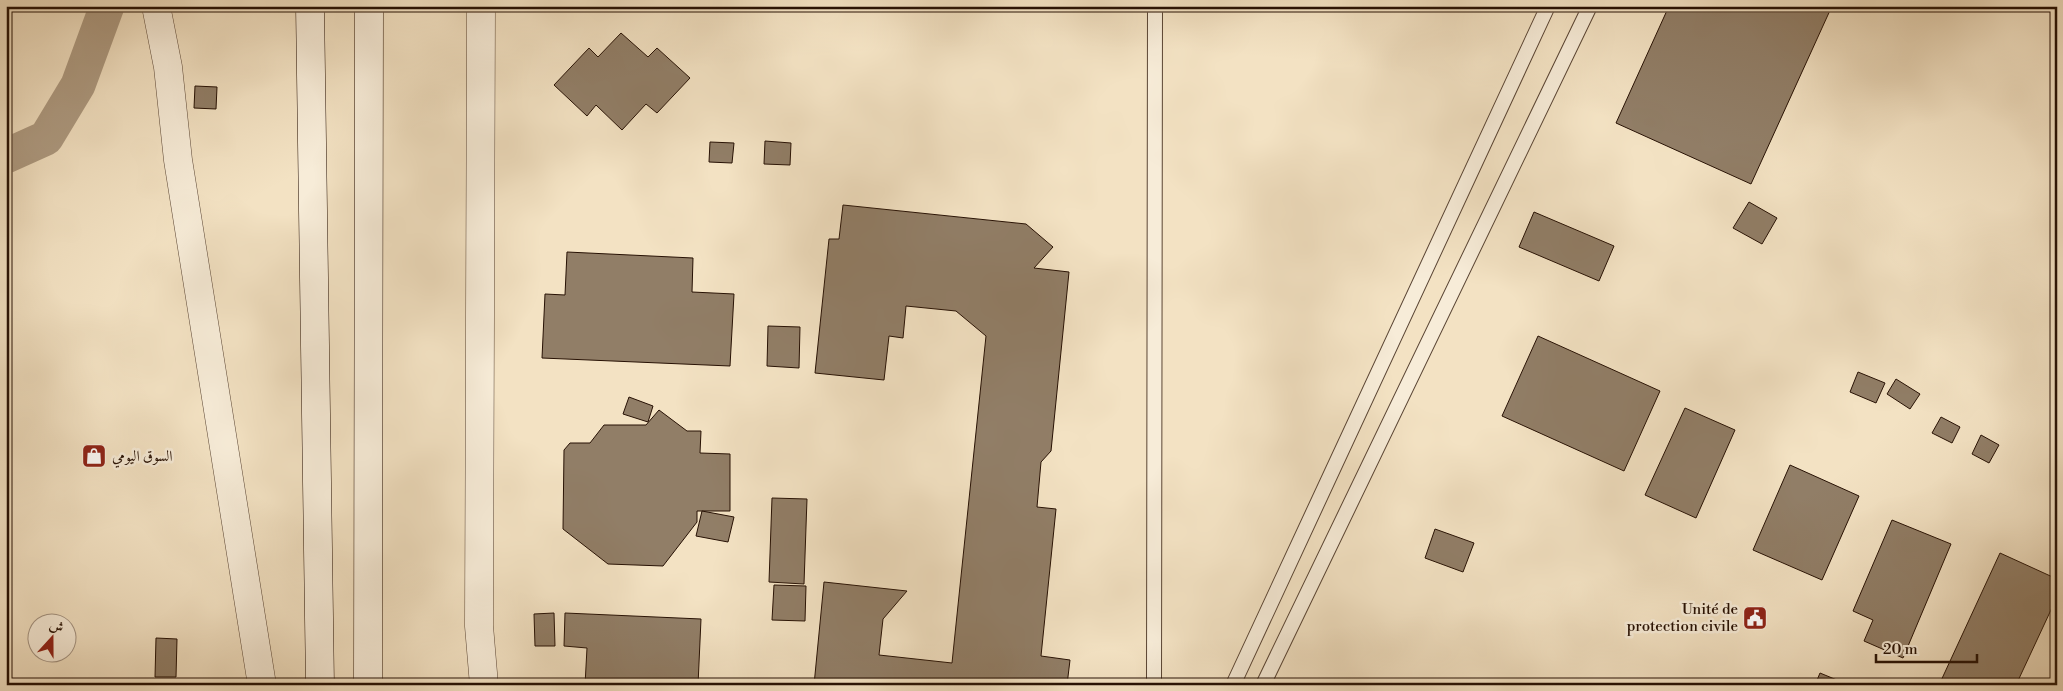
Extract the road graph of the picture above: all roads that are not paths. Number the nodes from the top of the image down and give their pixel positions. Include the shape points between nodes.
1 (156, 6) edge
2 (310, 6) edge
3 (369, 6) edge
4 (481, 6) edge
5 (1155, 6) edge
6 (1548, 6) edge
7 (1590, 6) edge
8 (262, 685) edge
9 (320, 685) edge
10 (368, 685) edge
11 (484, 685) edge
12 (1154, 685) edge
13 (1233, 685) edge
14 (1263, 685) edge

1 - 8 street
2 - 9 street
3 - 10 street
4 - 11 street via 479,626
5 - 12 lane
6 - 13 lane
7 - 14 lane

